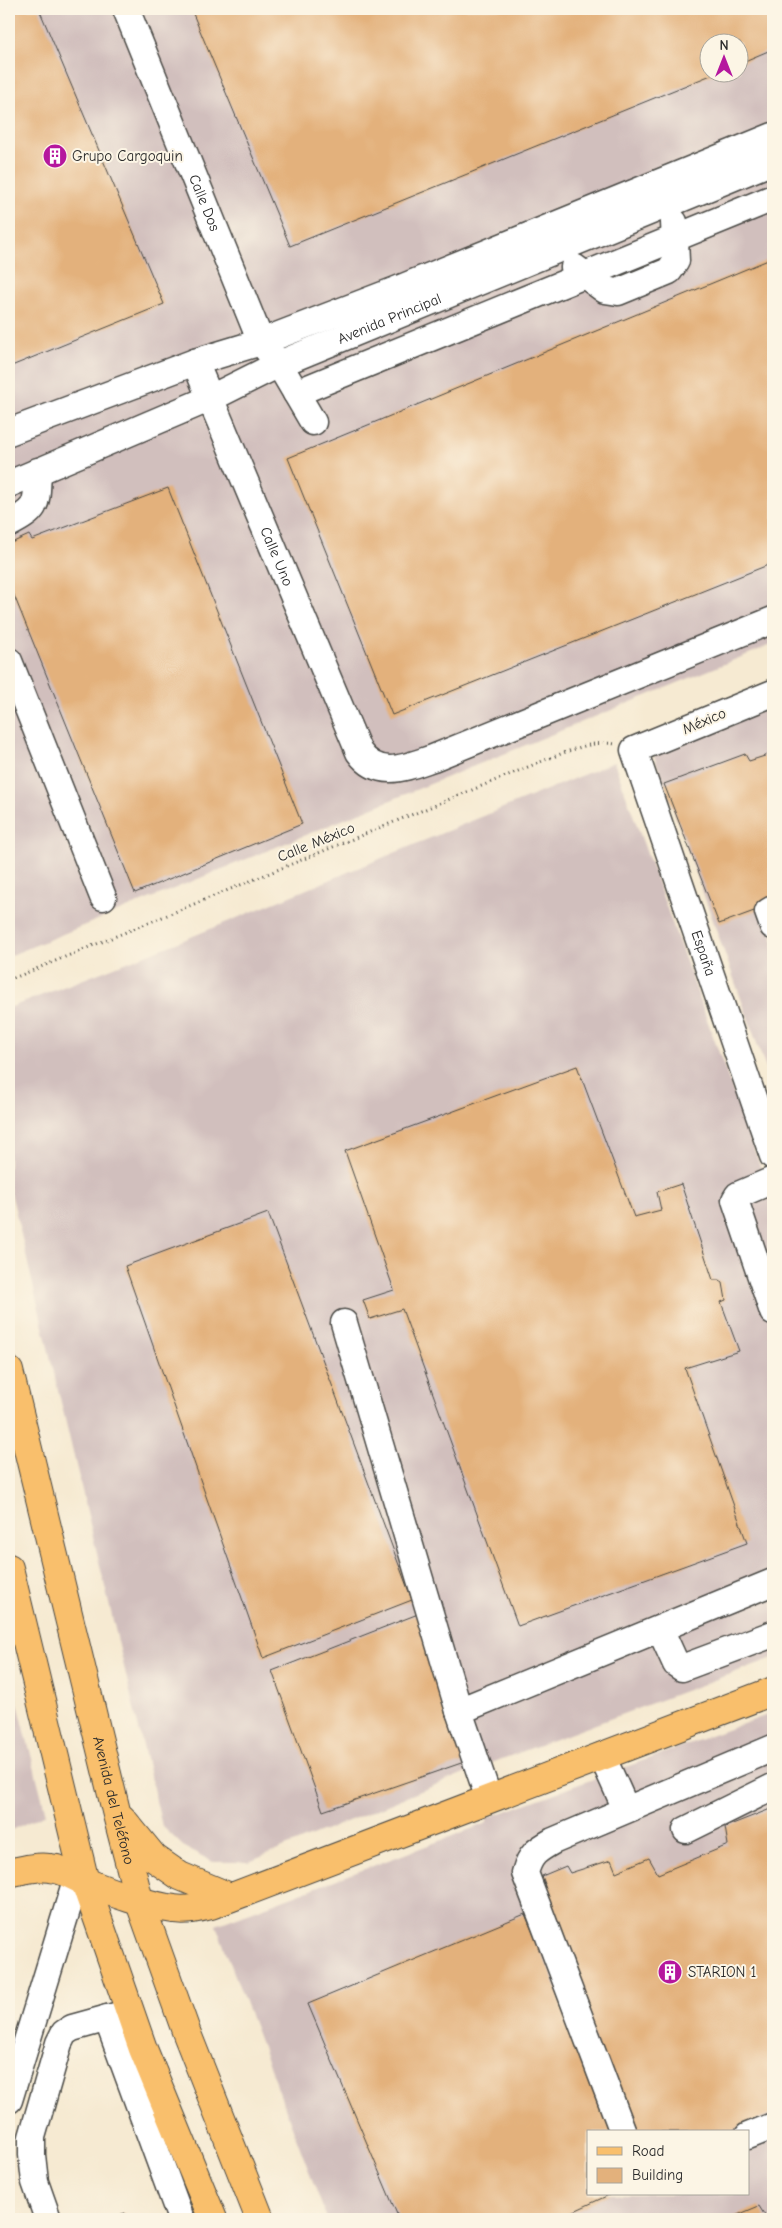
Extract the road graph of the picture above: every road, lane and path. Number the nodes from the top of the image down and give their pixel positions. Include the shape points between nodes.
1 (126, 9) edge
2 (773, 136) edge
3 (773, 162) edge
4 (668, 192) junction
5 (773, 198) edge
6 (674, 238) junction
7 (548, 241) junction
8 (584, 275) junction
9 (404, 300) junction
10 (463, 325) junction
11 (261, 342) junction
12 (195, 362) junction
13 (279, 364) junction
14 (296, 393) junction
15 (211, 398) junction
16 (314, 422) dead end
17 (9, 432) edge
18 (38, 471) junction
19 (9, 484) edge
20 (9, 524) edge
21 (773, 620) edge
22 (9, 661) edge
23 (773, 693) edge
24 (634, 750) junction
25 (103, 897) dead end
26 (773, 909) edge
27 (773, 926) edge
28 (9, 980) edge
29 (771, 1144) edge
30 (773, 1180) edge
31 (773, 1312) edge
32 (344, 1323) dead end
33 (9, 1371) edge
34 (9, 1568) edge
35 (773, 1582) edge
36 (660, 1629) junction
37 (773, 1634) edge
38 (773, 1691) edge
39 (460, 1711) junction
40 (773, 1748) edge
41 (602, 1756) junction
42 (773, 1787) edge
43 (488, 1799) junction
44 (626, 1809) junction
45 (116, 1812) junction
46 (686, 1830) dead end
47 (9, 1874) edge
48 (81, 1880) junction
49 (230, 1897) junction
50 (139, 1900) junction
51 (118, 2015) junction
52 (9, 2100) edge
53 (773, 2126) edge
54 (622, 2130) edge
55 (750, 2135) edge
56 (48, 2219) edge
57 (181, 2219) edge
58 (213, 2219) edge
59 (260, 2219) edge

1 - 11 street, Calle Dos
2 - 4 street, Avenida Principal
3 - 4 street, Avenida Principal
4 - 6 street
4 - 7 street, Avenida Principal
5 - 6 street
6 - 8 street via 676,261 669,270 618,292 605,290
7 - 8 street
7 - 9 street, Avenida Principal
8 - 10 street
9 - 10 street
9 - 11 street, Avenida Principal
9 - 13 street, Avenida Principal
10 - 14 street
11 - 12 street, Avenida Principal
11 - 13 street, Calle Dos
12 - 15 street, Calle Uno
12 - 17 street, Avenida Principal
13 - 14 street, Calle Dos
13 - 15 street, Avenida Principal
14 - 16 street, Calle Dos
15 - 18 street, Avenida Principal
15 - 21 street, Calle Uno via 359,752 367,763 376,768 409,766
18 - 19 street, Avenida Principal
18 - 20 street via 35,505 27,515
22 - 25 street
23 - 24 street, México
24 - 28 path, Calle México via 598,743 566,752
24 - 29 street, España
26 - 27 street via 768,912
30 - 31 street via 738,1195 735,1202
32 - 39 street
33 - 45 main road, Avenida del Teléfono
34 - 48 main road
35 - 36 street
36 - 37 street via 676,1664 682,1668
36 - 39 street
38 - 41 main road
39 - 43 street
40 - 44 street
41 - 43 main road
41 - 44 street
42 - 46 street
43 - 49 main road
44 - 54 street via 538,1850 528,1860 525,1873
45 - 49 main road via 154,1858 180,1876
45 - 50 main road, Avenida del Teléfono
47 - 48 main road via 30,1868 50,1868
48 - 50 main road
48 - 51 main road
48 - 52 street
49 - 50 main road via 191,1910
50 - 59 main road, Avenida del Teléfono via 187,2034
51 - 56 street via 72,2028 64,2033 59,2044 32,2137 35,2182
51 - 57 street
51 - 58 main road via 143,2050
53 - 55 street

